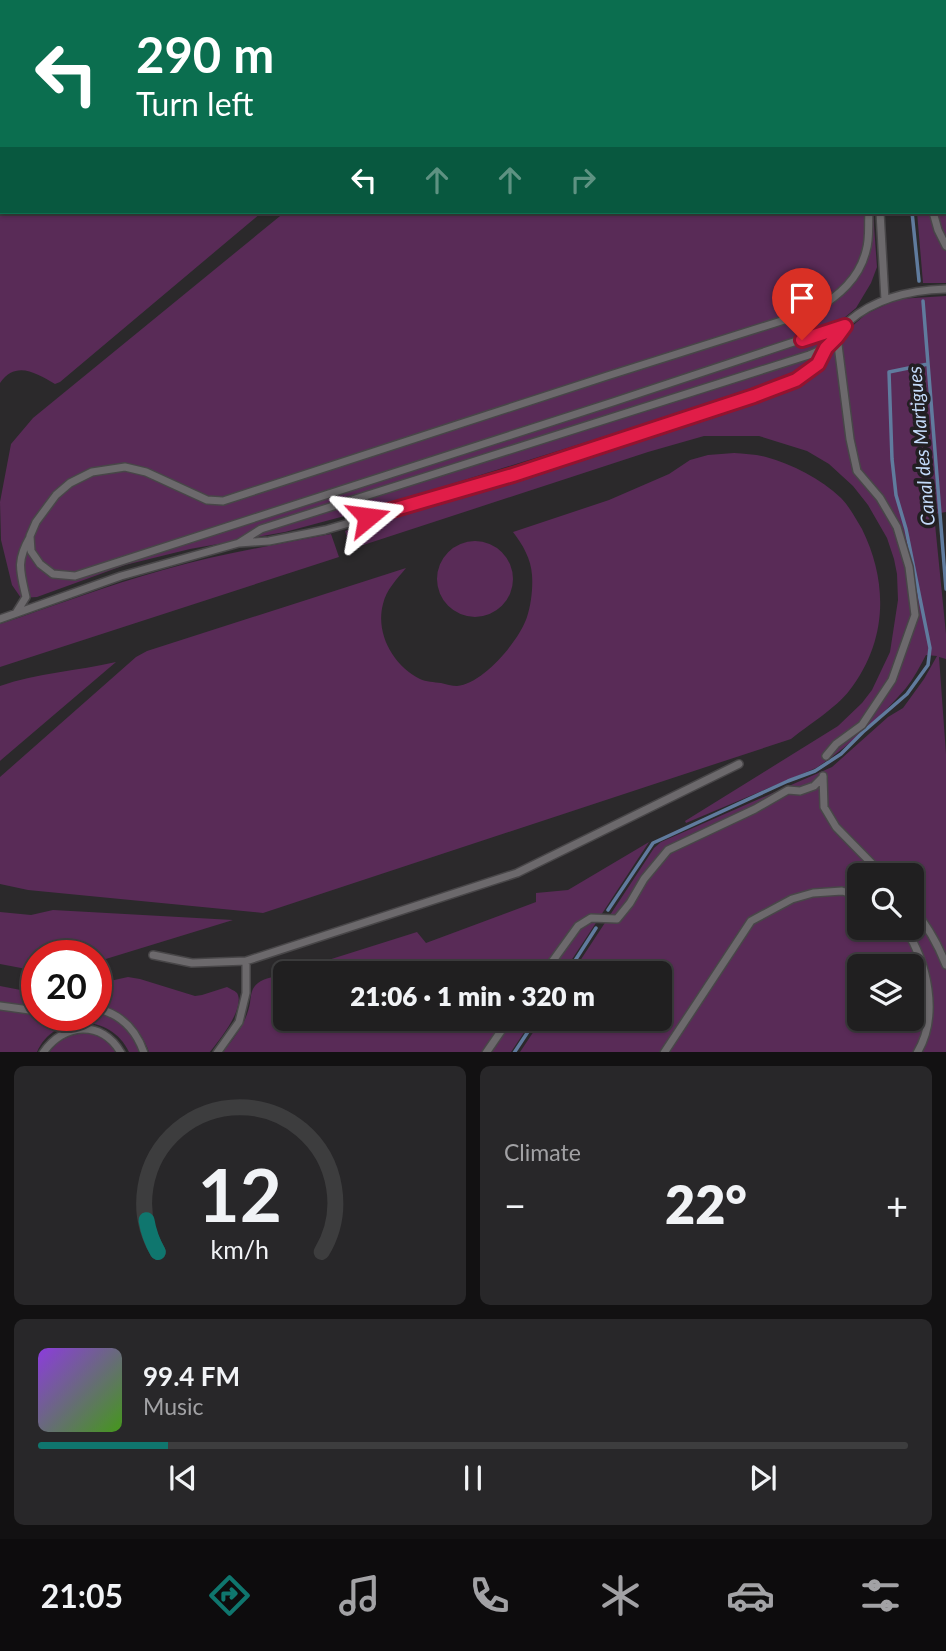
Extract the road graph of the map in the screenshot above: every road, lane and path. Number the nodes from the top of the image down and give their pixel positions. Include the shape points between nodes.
1 (869, 214) edge
2 (880, 214) edge
3 (934, 214) edge
4 (946, 246) edge
5 (946, 289) edge
6 (885, 300) junction
7 (845, 326) junction
8 (837, 337) junction
9 (826, 348) junction
10 (30, 536) junction
11 (239, 543) junction
12 (16, 613) junction
13 (0, 619) edge
14 (826, 757) dead end
15 (739, 764) dead end
16 (871, 863) edge
17 (847, 892) edge
18 (924, 923) edge
19 (912, 940) edge
20 (153, 955) dead end
21 (246, 961) junction
22 (553, 961) edge
23 (946, 965) edge
24 (0, 1006) edge
25 (21, 1009) edge
26 (112, 1015) edge
27 (501, 1031) edge
28 (43, 1052) edge
29 (121, 1052) edge
30 (144, 1052) edge
31 (217, 1052) edge
32 (486, 1052) edge
33 (664, 1052) edge
34 (917, 1052) edge

1 - 10 lane via 867,250 856,276 816,310 223,501 207,500 125,467 92,472 56,495
2 - 6 lane
3 - 4 lane
5 - 6 lane
6 - 7 lane via 869,306
7 - 8 lane
7 - 10 lane via 75,576 53,574 40,564 31,551
8 - 9 lane
8 - 14 lane via 857,471 897,527 909,566 915,615 892,680 862,726
9 - 11 lane via 273,525
9 - 11 lane via 818,364 796,380 754,396 513,475 325,530
10 - 12 lane via 20,561 26,597
11 - 12 lane via 121,576
12 - 13 lane
15 - 21 lane via 517,873
16 - 22 lane via 836,827 824,807 823,776 814,786 788,790 668,850 617,919 591,918 578,926
17 - 33 lane via 792,899 751,921
18 - 23 lane
19 - 34 lane via 927,978 929,1004
20 - 21 lane via 192,963
21 - 31 lane via 246,993 239,1022
24 - 25 lane
26 - 30 lane via 133,1029
27 - 32 lane
28 - 29 lane via 65,1032 79,1029 106,1035

